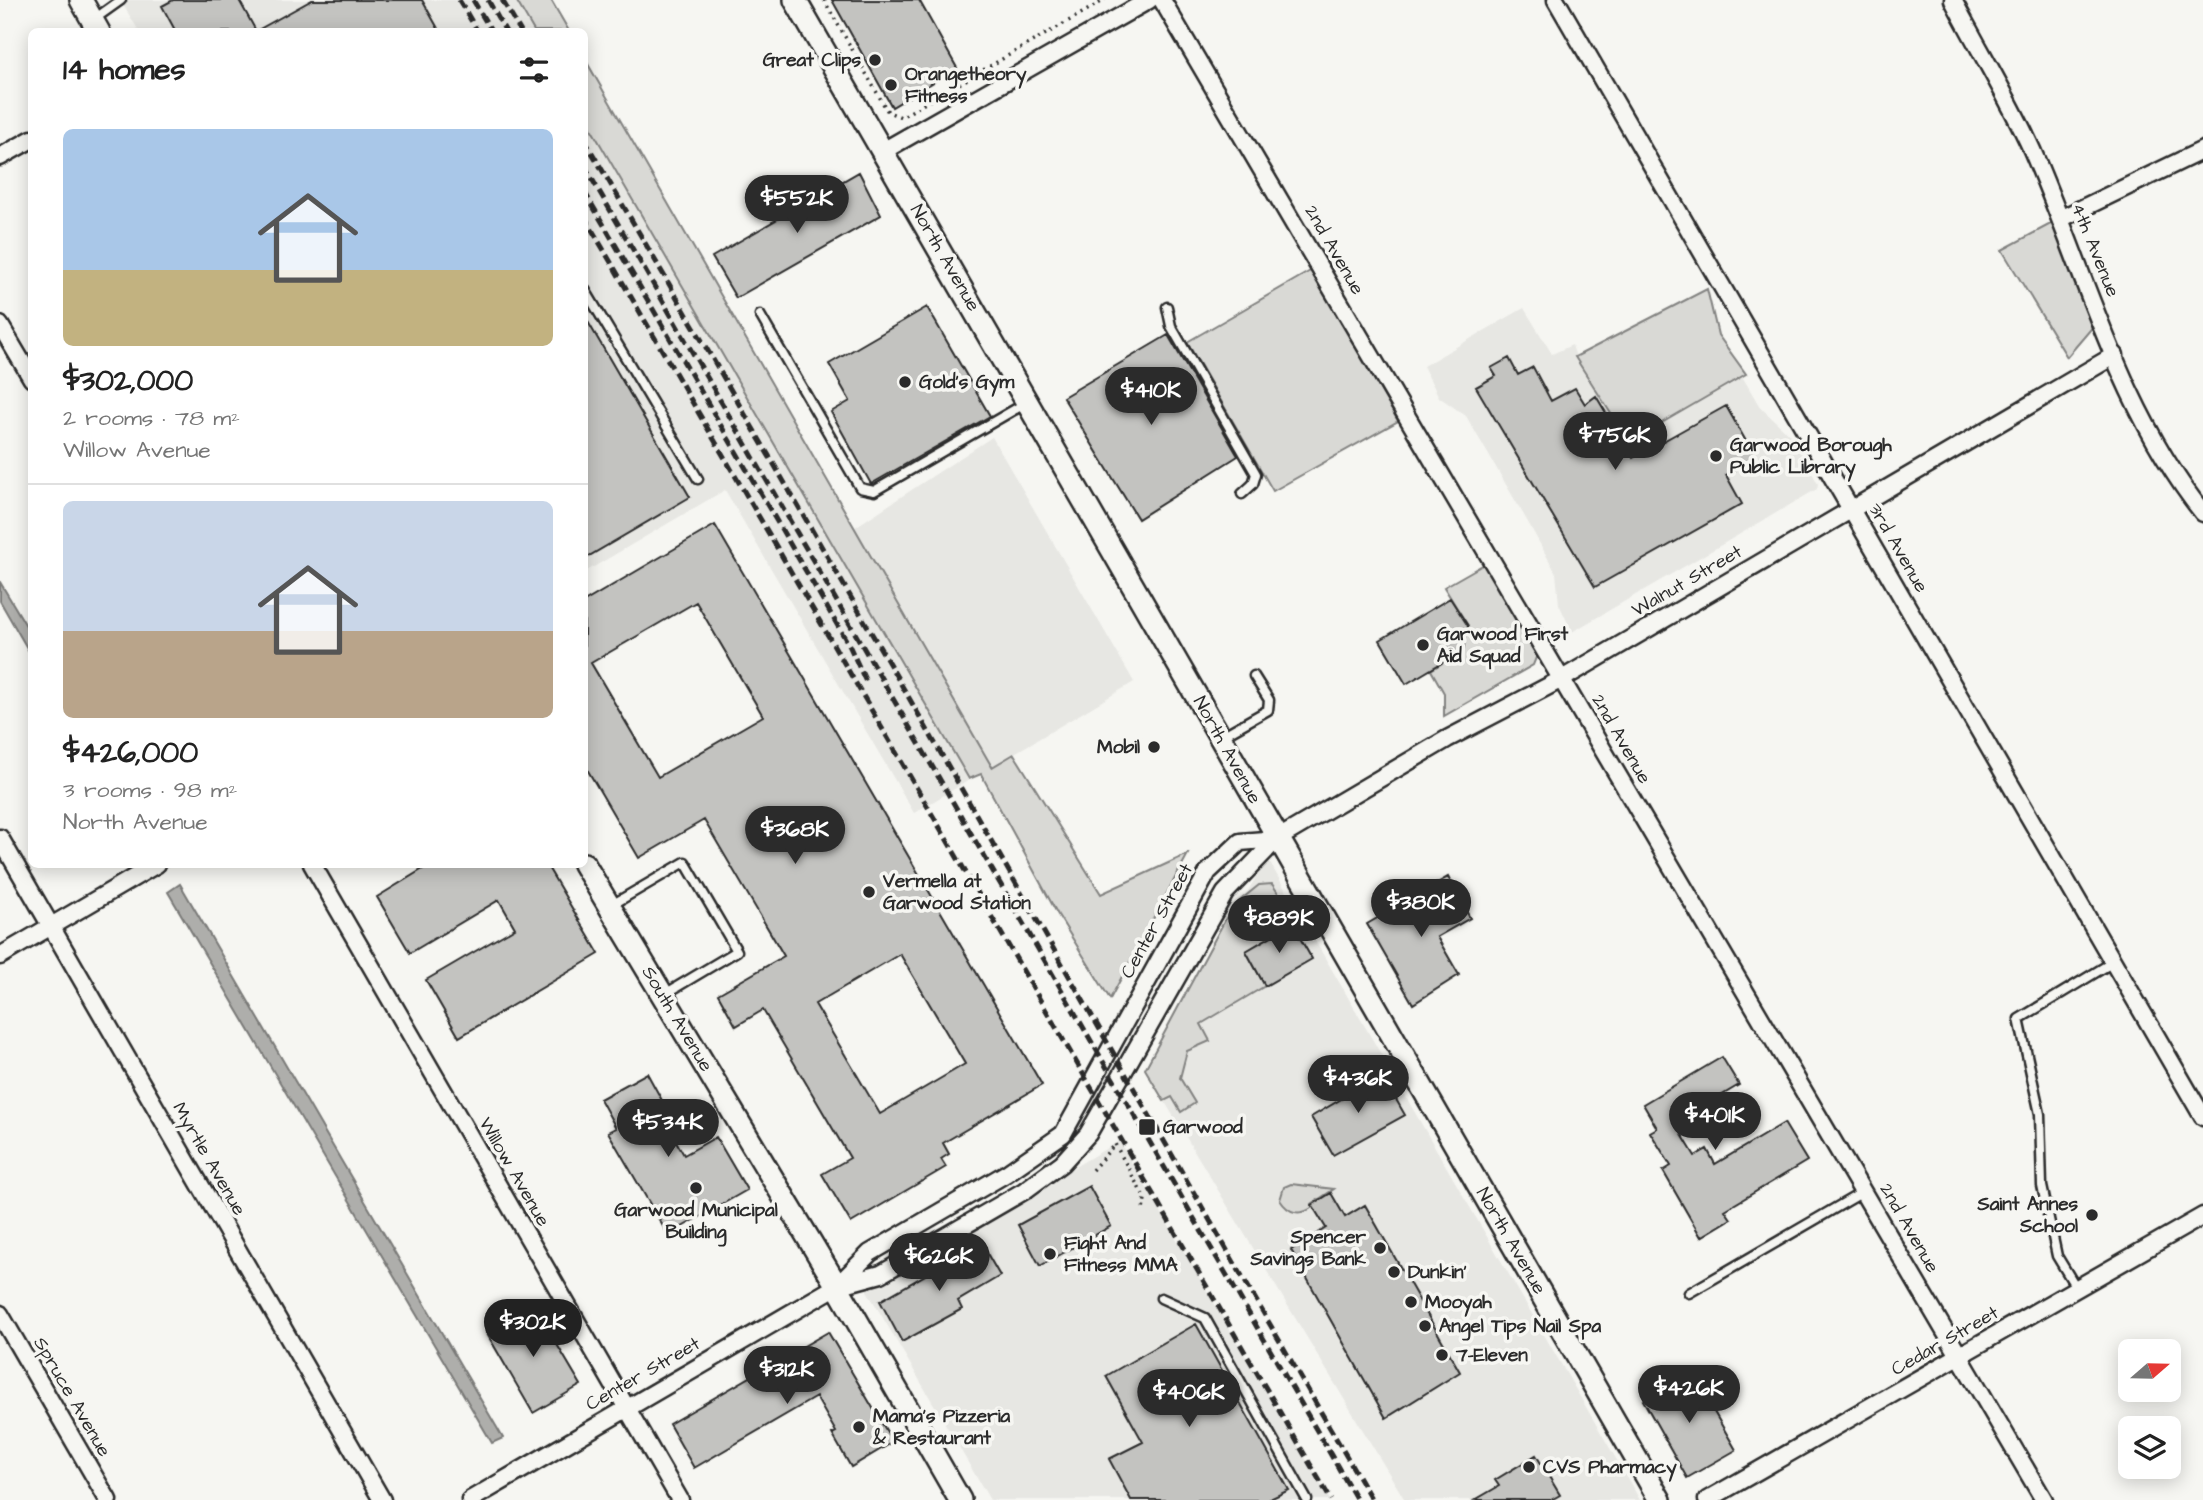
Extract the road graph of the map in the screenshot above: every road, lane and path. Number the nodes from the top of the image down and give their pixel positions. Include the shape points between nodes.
1 (81, 0) edge
2 (121, 0) edge
3 (794, 0) edge
4 (824, 0) edge
5 (1105, 0) edge
6 (1149, 0) edge
7 (1162, 0) edge
8 (1556, 0) edge
9 (1953, 0) edge
10 (96, 26) edge
11 (28, 141) edge
12 (2203, 150) edge
13 (883, 151) junction
14 (0, 157) edge
15 (2060, 219) junction
16 (588, 295) edge
17 (1167, 307) dead end
18 (760, 316) dead end
19 (0, 325) edge
20 (2115, 355) junction
21 (28, 372) edge
22 (1028, 402) junction
23 (698, 479) dead end
24 (1242, 494) dead end
25 (1851, 509) junction
26 (2203, 513) edge
27 (1254, 676) dead end
28 (1562, 679) junction
29 (1220, 737) junction
30 (0, 838) edge
31 (1277, 839) junction
32 (150, 868) edge
33 (314, 868) edge
34 (586, 868) edge
35 (610, 906) junction
36 (51, 926) junction
37 (0, 956) edge
38 (2113, 962) junction
39 (662, 995) junction
40 (2203, 1117) edge
41 (1092, 1170) dead end
42 (1863, 1192) junction
43 (1143, 1210) dead end
44 (2203, 1216) edge
45 (837, 1286) junction
46 (2077, 1289) junction
47 (1689, 1293) dead end
48 (1161, 1298) dead end
49 (0, 1314) edge
50 (1960, 1357) junction
51 (626, 1408) junction
52 (108, 1500) edge
53 (382, 1500) edge
54 (470, 1500) edge
55 (680, 1500) edge
56 (960, 1500) edge
57 (1307, 1500) edge
58 (1660, 1500) edge
59 (1707, 1500) edge
60 (2043, 1500) edge

1 - 10 main road
2 - 10 lane
3 - 13 main road, North Avenue
4 - 5 path via 888,112 901,117
6 - 13 street
7 - 28 street, 2nd Avenue
8 - 25 street, 3rd Avenue
9 - 15 street, 4th Avenue via 2031,148
11 - 14 street
12 - 15 street
13 - 22 main road, North Avenue
15 - 20 street, 4th Avenue
16 - 23 lane
17 - 24 lane via 1171,326 1255,474 1253,484
18 - 22 lane via 860,488 874,491
19 - 21 street
20 - 25 street, Walnut Street
20 - 26 street, 4th Avenue via 2165,458
22 - 29 main road, North Avenue
25 - 28 street, Walnut Street
25 - 38 street, 3rd Avenue
27 - 29 lane via 1269,700 1268,710
28 - 31 street, Walnut Street via 1447,739
28 - 42 street, 2nd Avenue
29 - 31 main road, North Avenue
30 - 36 street, Myrtle Avenue
31 - 45 street, Center Street via 1218,904 1079,1149 1043,1178 881,1275
31 - 45 street, Center Street via 1240,842 1208,872 1063,1134 1007,1173 870,1252
31 - 58 main road, North Avenue
32 - 36 street
33 - 51 street, Willow Avenue
34 - 35 main road, South Avenue
35 - 39 main road, South Avenue
35 - 39 lane via 685,862 698,884 737,951
36 - 37 street
36 - 53 street, Myrtle Avenue
38 - 40 street, 3rd Avenue
38 - 46 lane via 2019,1019 2040,1114 2042,1186 2057,1256
39 - 45 main road, South Avenue
41 - 43 path via 1115,1144 1145,1199
42 - 47 lane
42 - 50 street, 2nd Avenue
44 - 46 street, Cedar Street
45 - 51 street, Center Street
45 - 56 main road, South Avenue
46 - 50 street, Cedar Street
48 - 57 lane via 1205,1318
49 - 52 street, Spruce Avenue
50 - 59 street, Cedar Street
50 - 60 street, 2nd Avenue
51 - 54 street, Center Street
51 - 55 street, Willow Avenue

